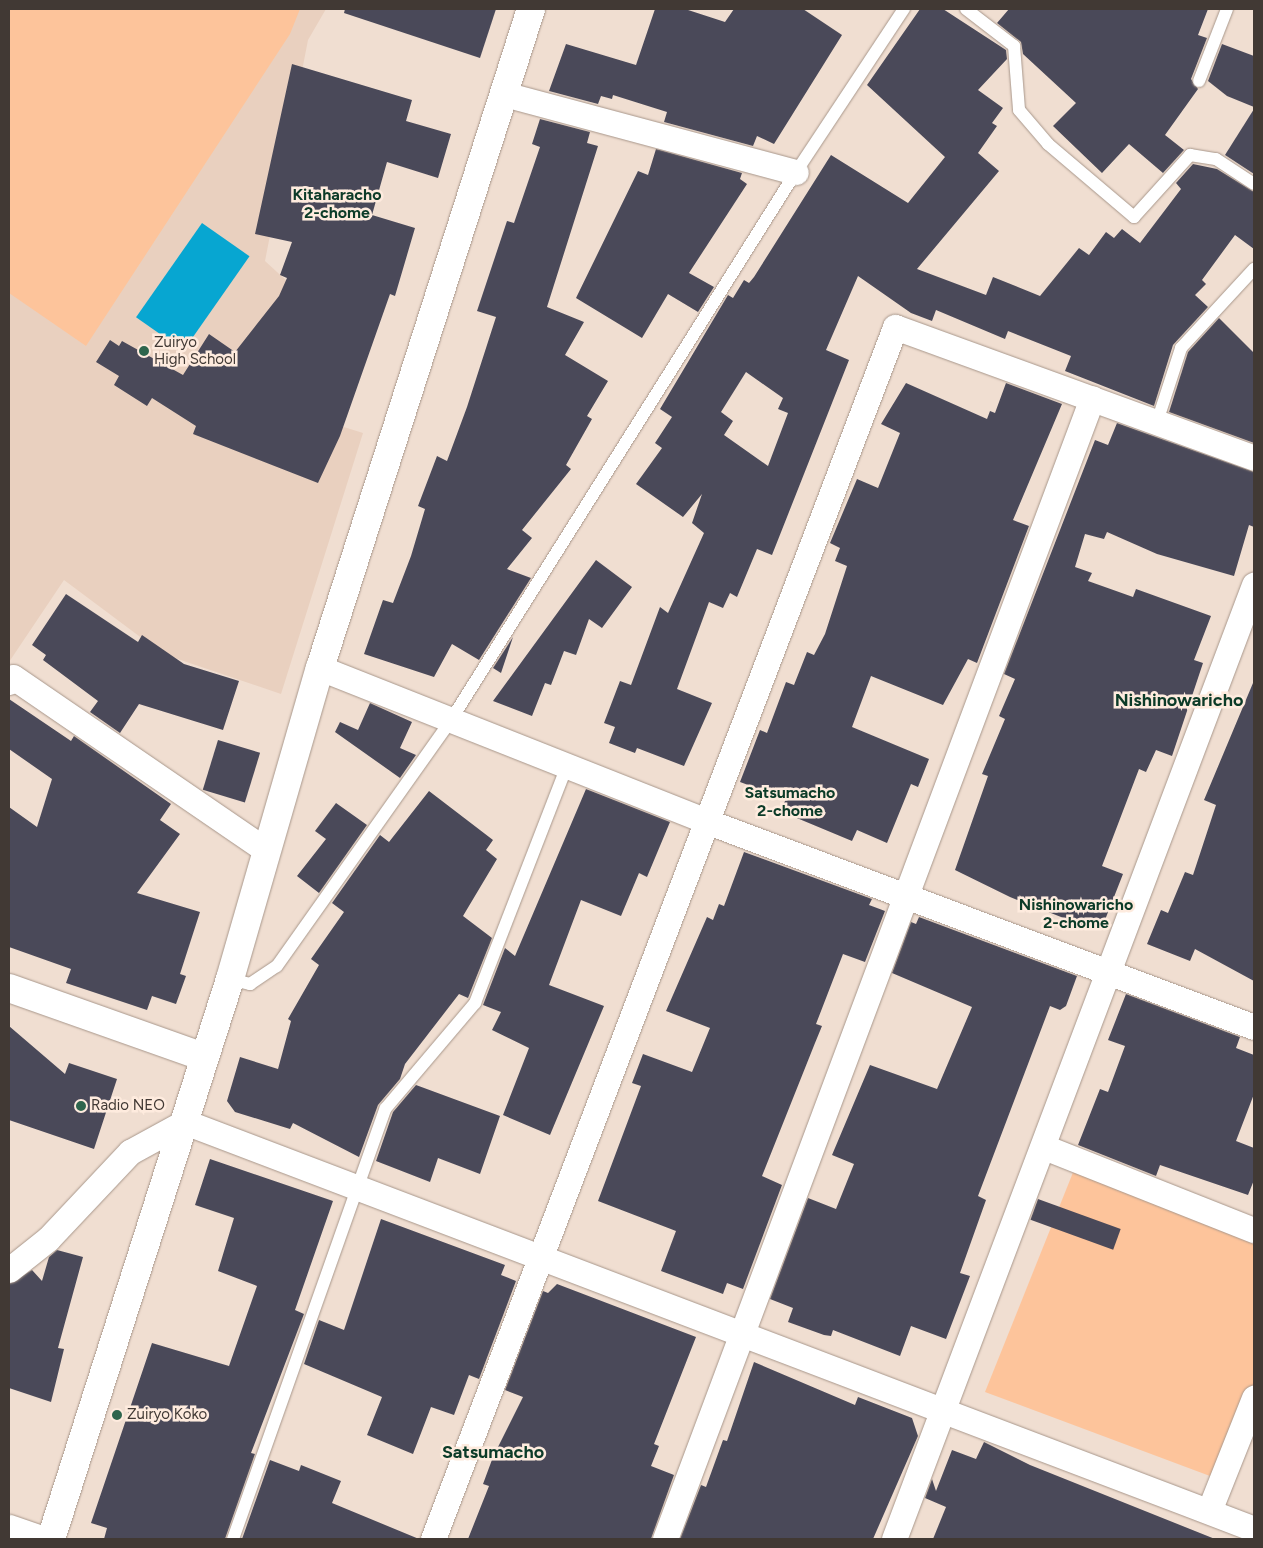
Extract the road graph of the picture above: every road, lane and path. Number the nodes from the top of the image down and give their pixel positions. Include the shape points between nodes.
1 (531, 9) edge
2 (904, 9) edge
3 (966, 9) edge
4 (1227, 9) edge
5 (1199, 82) dead end
6 (504, 94) junction
7 (796, 172) junction
8 (1254, 184) edge
9 (1254, 270) edge
10 (1092, 398) junction
11 (1157, 422) junction
12 (1254, 458) edge
13 (1254, 585) edge
14 (320, 668) junction
15 (9, 682) edge
16 (451, 720) junction
17 (567, 766) junction
18 (706, 821) junction
19 (267, 851) junction
20 (905, 896) junction
21 (1108, 972) junction
22 (230, 979) junction
23 (9, 988) edge
24 (1254, 1027) edge
25 (204, 1056) junction
26 (186, 1122) junction
27 (1044, 1147) junction
28 (360, 1188) junction
29 (1254, 1230) edge
30 (541, 1256) junction
31 (9, 1270) edge
32 (742, 1333) junction
33 (1254, 1398) edge
34 (946, 1411) junction
35 (1209, 1512) junction
36 (9, 1528) edge
37 (1254, 1529) edge
38 (44, 1539) edge
39 (51, 1539) edge
40 (233, 1539) edge
41 (433, 1539) edge
42 (665, 1539) edge
43 (894, 1539) edge

1 - 6 street
2 - 7 lane
3 - 8 lane via 1014,46 1019,110 1048,144 1134,217 1190,155 1216,159
4 - 5 lane
6 - 7 street
6 - 14 street
7 - 16 lane
9 - 11 lane via 1181,348
10 - 11 street
10 - 18 street via 895,327
10 - 20 street
11 - 12 street
13 - 21 street
14 - 16 street
14 - 19 street
15 - 19 street via 13,677
16 - 17 street
16 - 22 lane via 277,966 250,984
17 - 18 street
17 - 28 lane via 475,1003 386,1108
18 - 20 street
18 - 30 street
19 - 22 street
20 - 21 street
20 - 32 street
21 - 24 street
21 - 27 street
22 - 25 street
23 - 25 street
25 - 26 street
26 - 28 street
26 - 31 street via 130,1152 48,1239
26 - 39 street
27 - 29 street
27 - 34 street
28 - 30 street
28 - 40 lane
30 - 32 street
30 - 41 street
32 - 34 street
32 - 42 street
33 - 35 street
34 - 35 street
34 - 43 street
35 - 37 street
36 - 38 street

